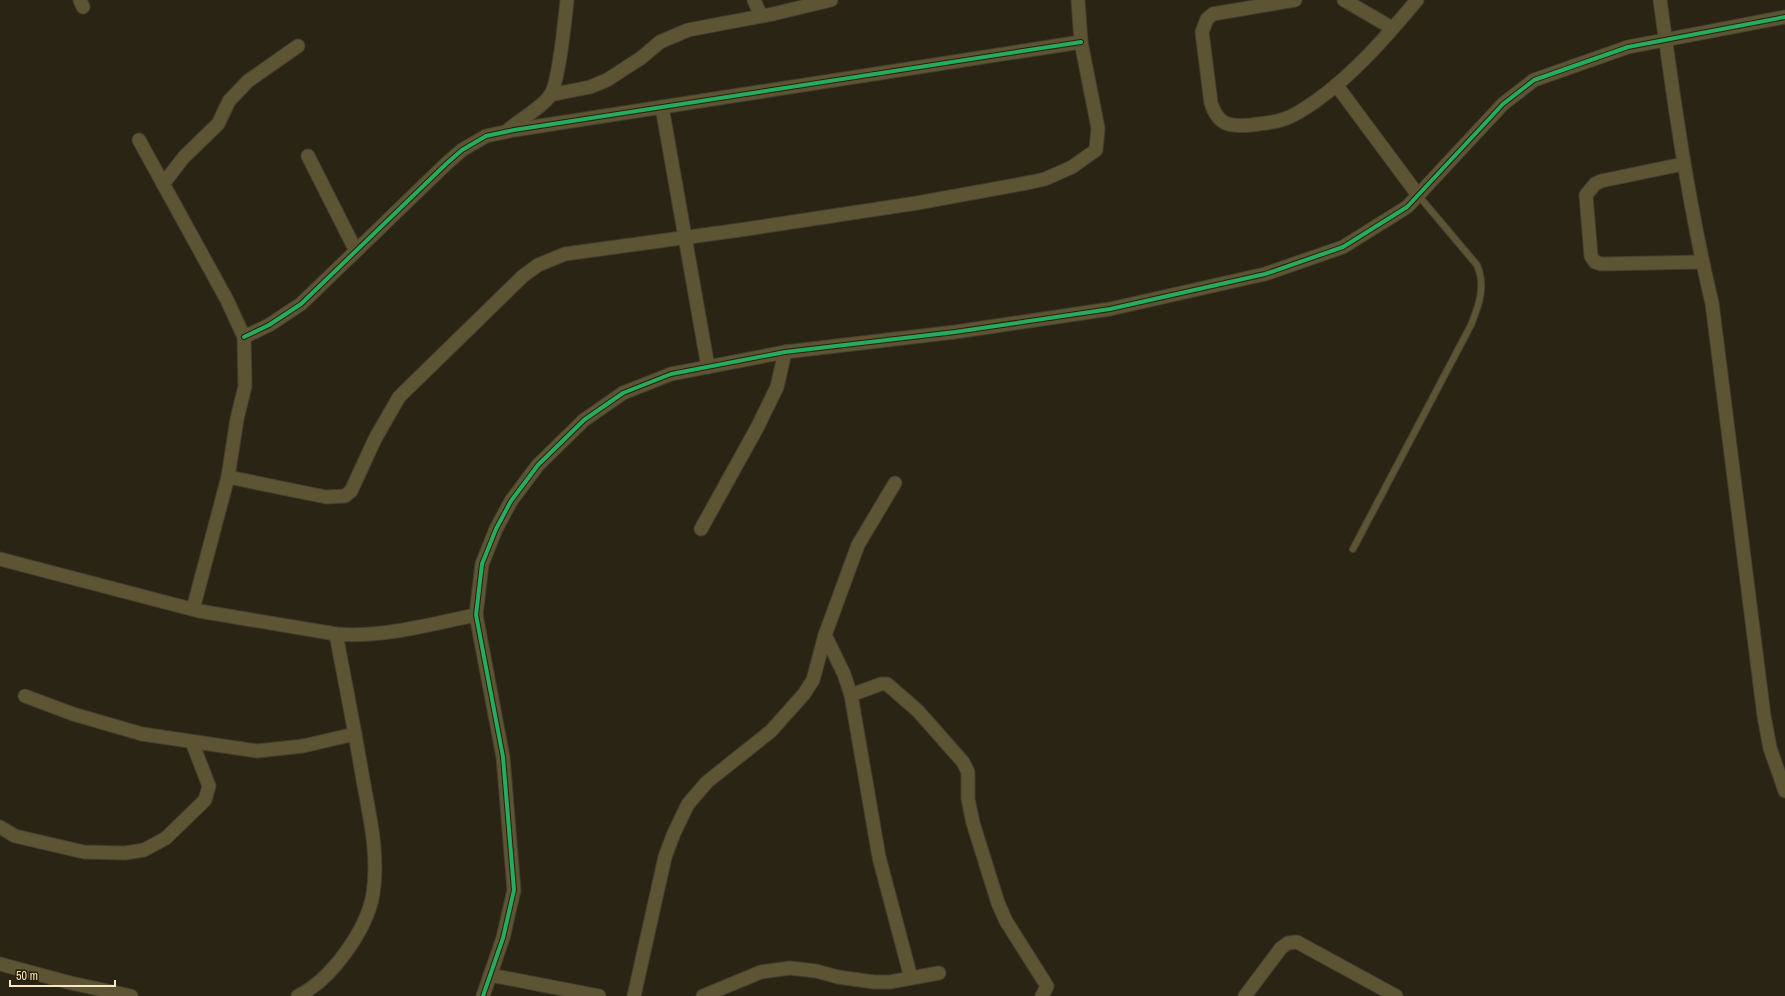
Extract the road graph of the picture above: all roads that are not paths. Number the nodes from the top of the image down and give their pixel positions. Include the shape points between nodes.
1 (567, 0) edge
2 (754, 0) edge
3 (831, 0) edge
4 (1078, 0) edge
5 (1295, 0) edge
6 (1344, 0) edge
7 (1417, 0) edge
8 (1660, 0) edge
9 (761, 16) junction
10 (1785, 18) edge
11 (1392, 28) junction
12 (1081, 42) junction
13 (1666, 42) junction
14 (298, 46) dead end
15 (1337, 86) junction
16 (550, 95) junction
17 (662, 107) junction
18 (507, 131) junction
19 (138, 140) dead end
20 (308, 156) dead end
21 (1684, 164) junction
22 (163, 184) junction
23 (1418, 195) junction
24 (684, 237) junction
25 (356, 251) junction
26 (1702, 262) junction
27 (244, 337) junction
28 (785, 352) junction
29 (708, 366) junction
30 (228, 477) junction
31 (895, 483) dead end
32 (701, 529) dead end
33 (1352, 549) dead end
34 (0, 559) edge
35 (193, 609) junction
36 (476, 615) junction
37 (336, 634) junction
38 (825, 635) junction
39 (851, 695) junction
40 (26, 696) dead end
41 (355, 734) junction
42 (192, 742) junction
43 (1785, 791) edge
44 (0, 827) edge
45 (0, 964) edge
46 (939, 973) dead end
47 (490, 975) junction
48 (910, 978) junction
49 (131, 996) edge
50 (298, 996) edge
51 (483, 996) edge
52 (599, 996) edge
53 (634, 996) edge
54 (703, 996) edge
55 (1042, 996) edge
56 (1245, 996) edge
57 (1396, 996) edge

1 - 16 street via 563,40
2 - 9 street
3 - 9 street
4 - 12 street
5 - 15 street via 1213,14 1207,19 1202,32 1214,112 1219,119 1231,125 1242,126 1284,119
6 - 11 street
7 - 11 street
8 - 13 street
9 - 16 street via 688,30 660,42 607,80 590,87
10 - 13 street
11 - 15 street via 1371,54
12 - 17 street
12 - 24 street via 1099,141 1094,152 1072,167 1045,179 917,203
13 - 21 street
13 - 23 street via 1628,47 1534,80 1503,104
14 - 22 street via 248,81 229,101 218,124 184,157
15 - 23 street
16 - 18 street
17 - 18 street
17 - 24 street
18 - 25 street via 486,136 462,150
19 - 22 street
20 - 25 street
21 - 26 street
21 - 26 street via 1595,184 1586,195 1591,256 1595,262 1602,264
22 - 27 street via 227,300
23 - 28 street via 1406,207 1343,247 1265,274 1110,309 955,332
23 - 33 lane via 1477,265 1481,274 1481,298 1471,325
24 - 29 street
24 - 30 street via 565,254 538,265 523,276 398,396 354,486 345,496 326,497
25 - 27 street via 301,304 274,322
26 - 43 street via 1712,303 1764,716 1770,748
27 - 30 street via 245,386
28 - 29 street
28 - 32 street via 777,387
29 - 36 street via 671,374 623,393 584,420 538,465 511,501 496,529 482,564
30 - 35 street
31 - 38 street via 858,545
34 - 35 street
35 - 37 street
36 - 37 street via 378,634
36 - 47 street via 503,757 514,890
37 - 41 street
38 - 39 street
38 - 53 street via 813,680 804,694 771,731 707,782 688,804 665,857
39 - 48 street via 882,871
39 - 55 street via 887,684 918,711 963,762 968,772 968,799 973,823 996,896 1006,921 1047,986
40 - 42 street via 73,714 142,734
41 - 42 street via 303,746 257,751
41 - 50 street via 373,835 373,894 358,934 340,960 321,982
42 - 44 street via 209,786 205,800 166,838 144,850 125,854 84,852 15,836
45 - 49 street
46 - 48 street
47 - 51 street
47 - 52 street
48 - 54 street via 890,982 860,981 816,970 790,968 761,972
56 - 57 street via 1281,948 1288,943 1297,942

